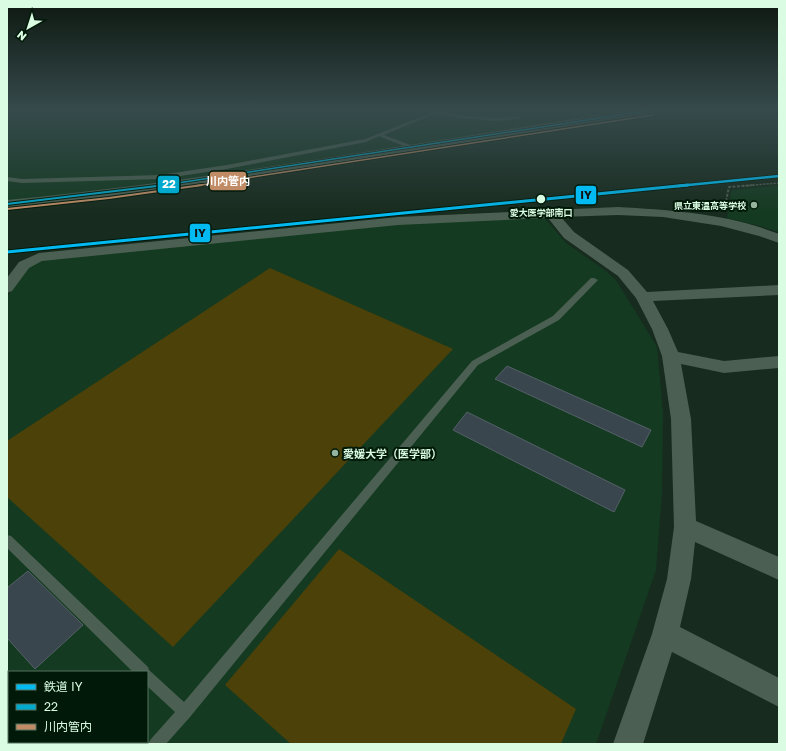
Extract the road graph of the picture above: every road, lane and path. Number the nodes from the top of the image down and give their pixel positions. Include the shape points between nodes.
1 (342, 145) edge
2 (405, 145) edge
3 (423, 145) edge
4 (410, 147) junction
5 (7, 180) edge
6 (779, 183) edge
7 (7, 204) edge
8 (551, 214) junction
9 (721, 222) junction
10 (779, 239) edge
11 (594, 280) dead end
12 (7, 288) edge
13 (779, 290) edge
14 (642, 297) junction
15 (671, 356) junction
16 (775, 366) edge
17 (684, 527) junction
18 (7, 540) edge
19 (779, 569) edge
20 (665, 634) junction
21 (142, 671) edge
22 (148, 677) edge
23 (779, 693) edge
24 (185, 712) junction
25 (156, 744) edge
26 (628, 744) edge

1 - 5 lane via 227,167 160,176 94,180
2 - 4 lane
3 - 4 street
4 - 7 street via 126,192
6 - 9 path via 729,187
8 - 9 street via 618,211 663,213
8 - 12 street via 398,221 39,257 24,265
8 - 14 street via 569,235 623,273
9 - 10 street
11 - 24 lane via 556,318 475,363
13 - 14 street
14 - 15 street via 660,329
15 - 16 street via 724,367
15 - 17 street via 681,419
17 - 19 street
17 - 20 street via 679,579
18 - 21 lane
20 - 23 street
20 - 26 street
22 - 24 lane
24 - 25 lane

